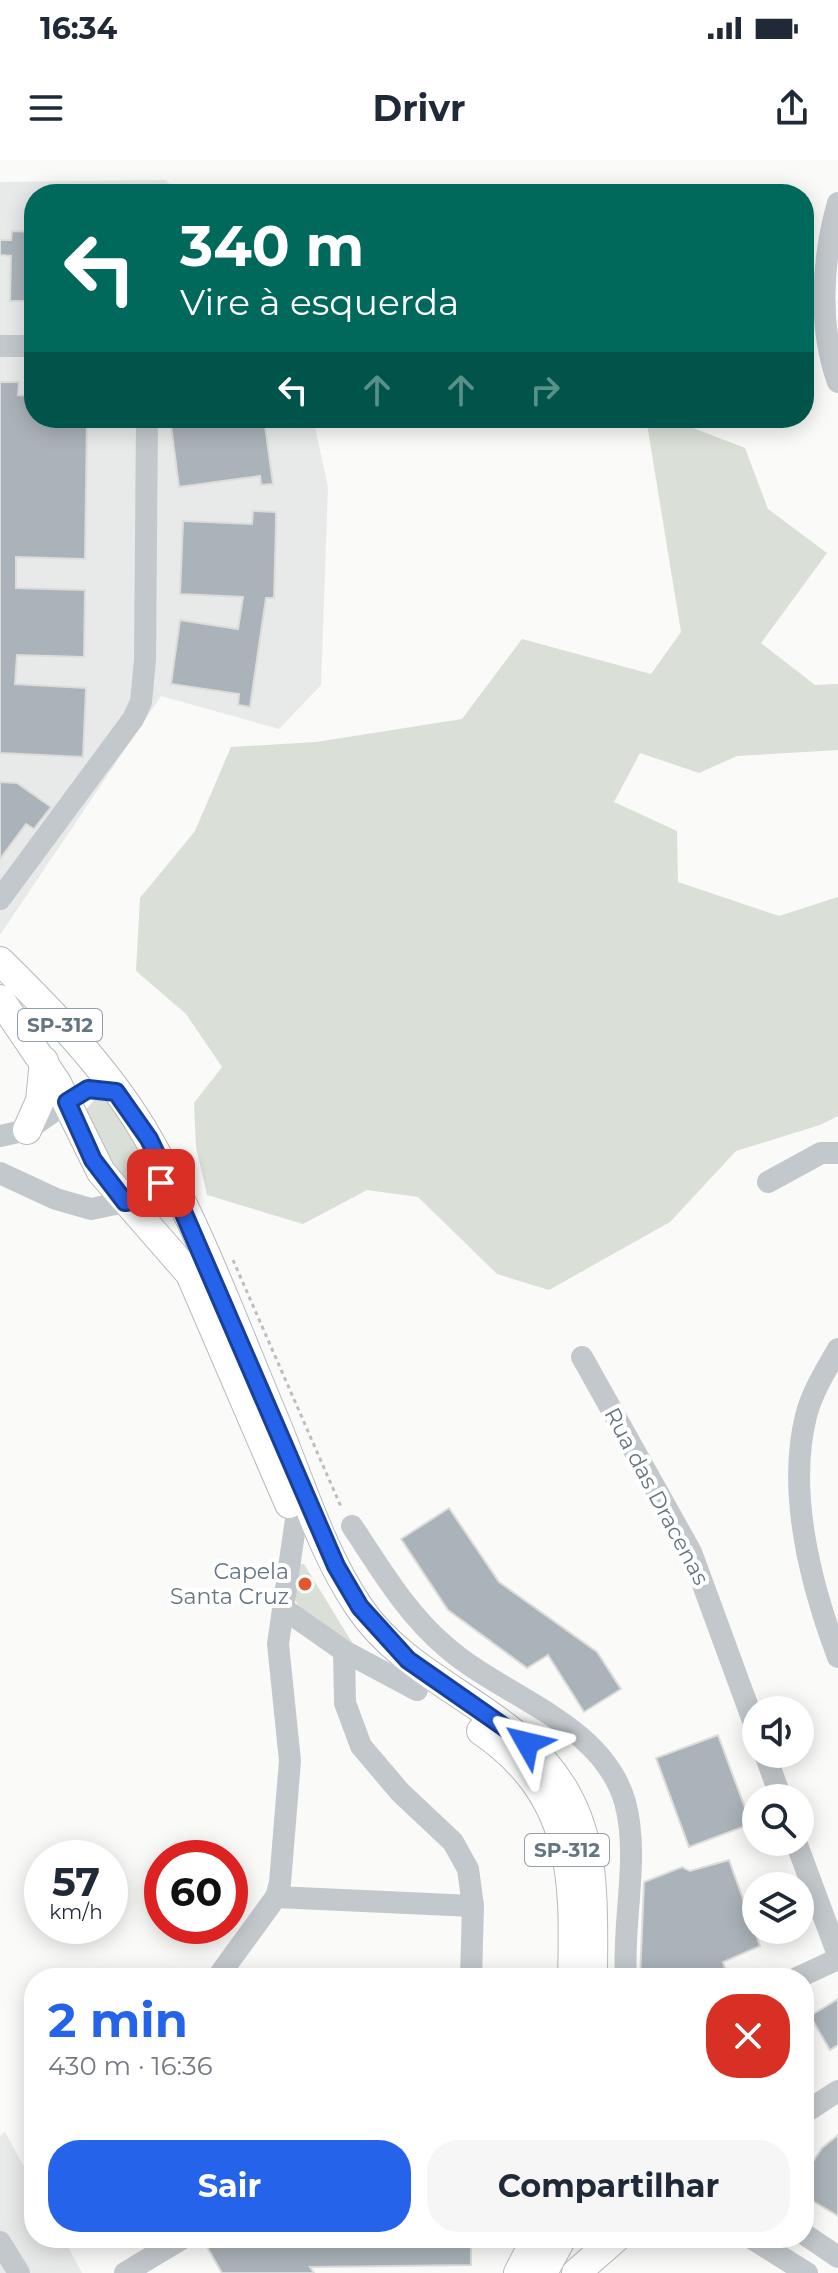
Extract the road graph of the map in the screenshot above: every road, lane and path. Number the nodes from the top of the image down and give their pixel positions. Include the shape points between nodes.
1 (838, 203) edge
2 (0, 346) edge
3 (24, 346) edge
4 (838, 382) edge
5 (147, 428) edge
6 (0, 899) edge
7 (0, 951) edge
8 (0, 961) edge
9 (36, 997) junction
10 (0, 999) edge
11 (44, 1061) junction
12 (116, 1092) junction
13 (67, 1102) junction
14 (14, 1133) edge
15 (838, 1153) edge
16 (0, 1173) edge
17 (166, 1174) junction
18 (768, 1182) dead end
19 (125, 1202) junction
20 (838, 1349) edge
21 (582, 1357) dead end
22 (296, 1519) junction
23 (352, 1526) dead end
24 (284, 1609) junction
25 (836, 1643) edge
26 (344, 1651) junction
27 (417, 1690) junction
28 (744, 1696) edge
29 (801, 1856) edge
30 (276, 1897) junction
31 (473, 1906) junction
32 (838, 1957) edge
33 (224, 1968) edge
34 (471, 1968) edge
35 (572, 1968) edge
36 (593, 1968) edge
37 (626, 1968) edge
38 (814, 1969) edge
39 (838, 2091) edge
40 (814, 2107) edge
41 (814, 2241) edge
42 (0, 2242) edge
43 (166, 2248) edge
44 (531, 2248) edge
45 (557, 2248) edge
46 (605, 2248) edge
47 (767, 2248) edge
48 (838, 2257) edge
49 (19, 2273) edge
50 (125, 2273) edge
51 (518, 2273) edge
52 (543, 2273) edge
53 (576, 2273) edge
54 (807, 2273) edge

1 - 4 street via 826,266 826,319
2 - 3 street
5 - 6 street via 141,702
7 - 9 main road
8 - 9 main road, SP-312
9 - 12 main road, SP-312
10 - 11 main road, SP-312
11 - 13 main road, SP-312
11 - 14 main road via 40,1101
12 - 13 main road via 88,1089
12 - 17 main road, SP-312
13 - 14 street
13 - 19 main road, SP-312 via 93,1160
15 - 18 street via 821,1153
16 - 19 street via 91,1209
17 - 19 main road via 148,1199
17 - 36 main road, SP-312 via 336,1566 360,1607 408,1660 527,1743 567,1794 589,1856
19 - 22 main road, SP-312 via 190,1274
20 - 25 street via 806,1414 800,1467 816,1587
21 - 28 street, Rua das Dracenas via 691,1552
22 - 24 street
22 - 27 main road, SP-312 via 344,1618 377,1657
23 - 37 street via 408,1608 446,1647 579,1736 614,1775 629,1827
24 - 26 street
24 - 30 street via 278,1662 290,1761
26 - 27 street
26 - 31 street via 345,1703 353,1730 368,1756 462,1855
27 - 35 main road, SP-312 via 499,1744 528,1771 550,1804 569,1859
29 - 32 street
30 - 31 street
30 - 33 street
31 - 34 street
32 - 38 street
39 - 40 street
41 - 48 street
42 - 49 street
43 - 50 street
44 - 51 main road
45 - 52 main road
46 - 53 main road
47 - 54 street

